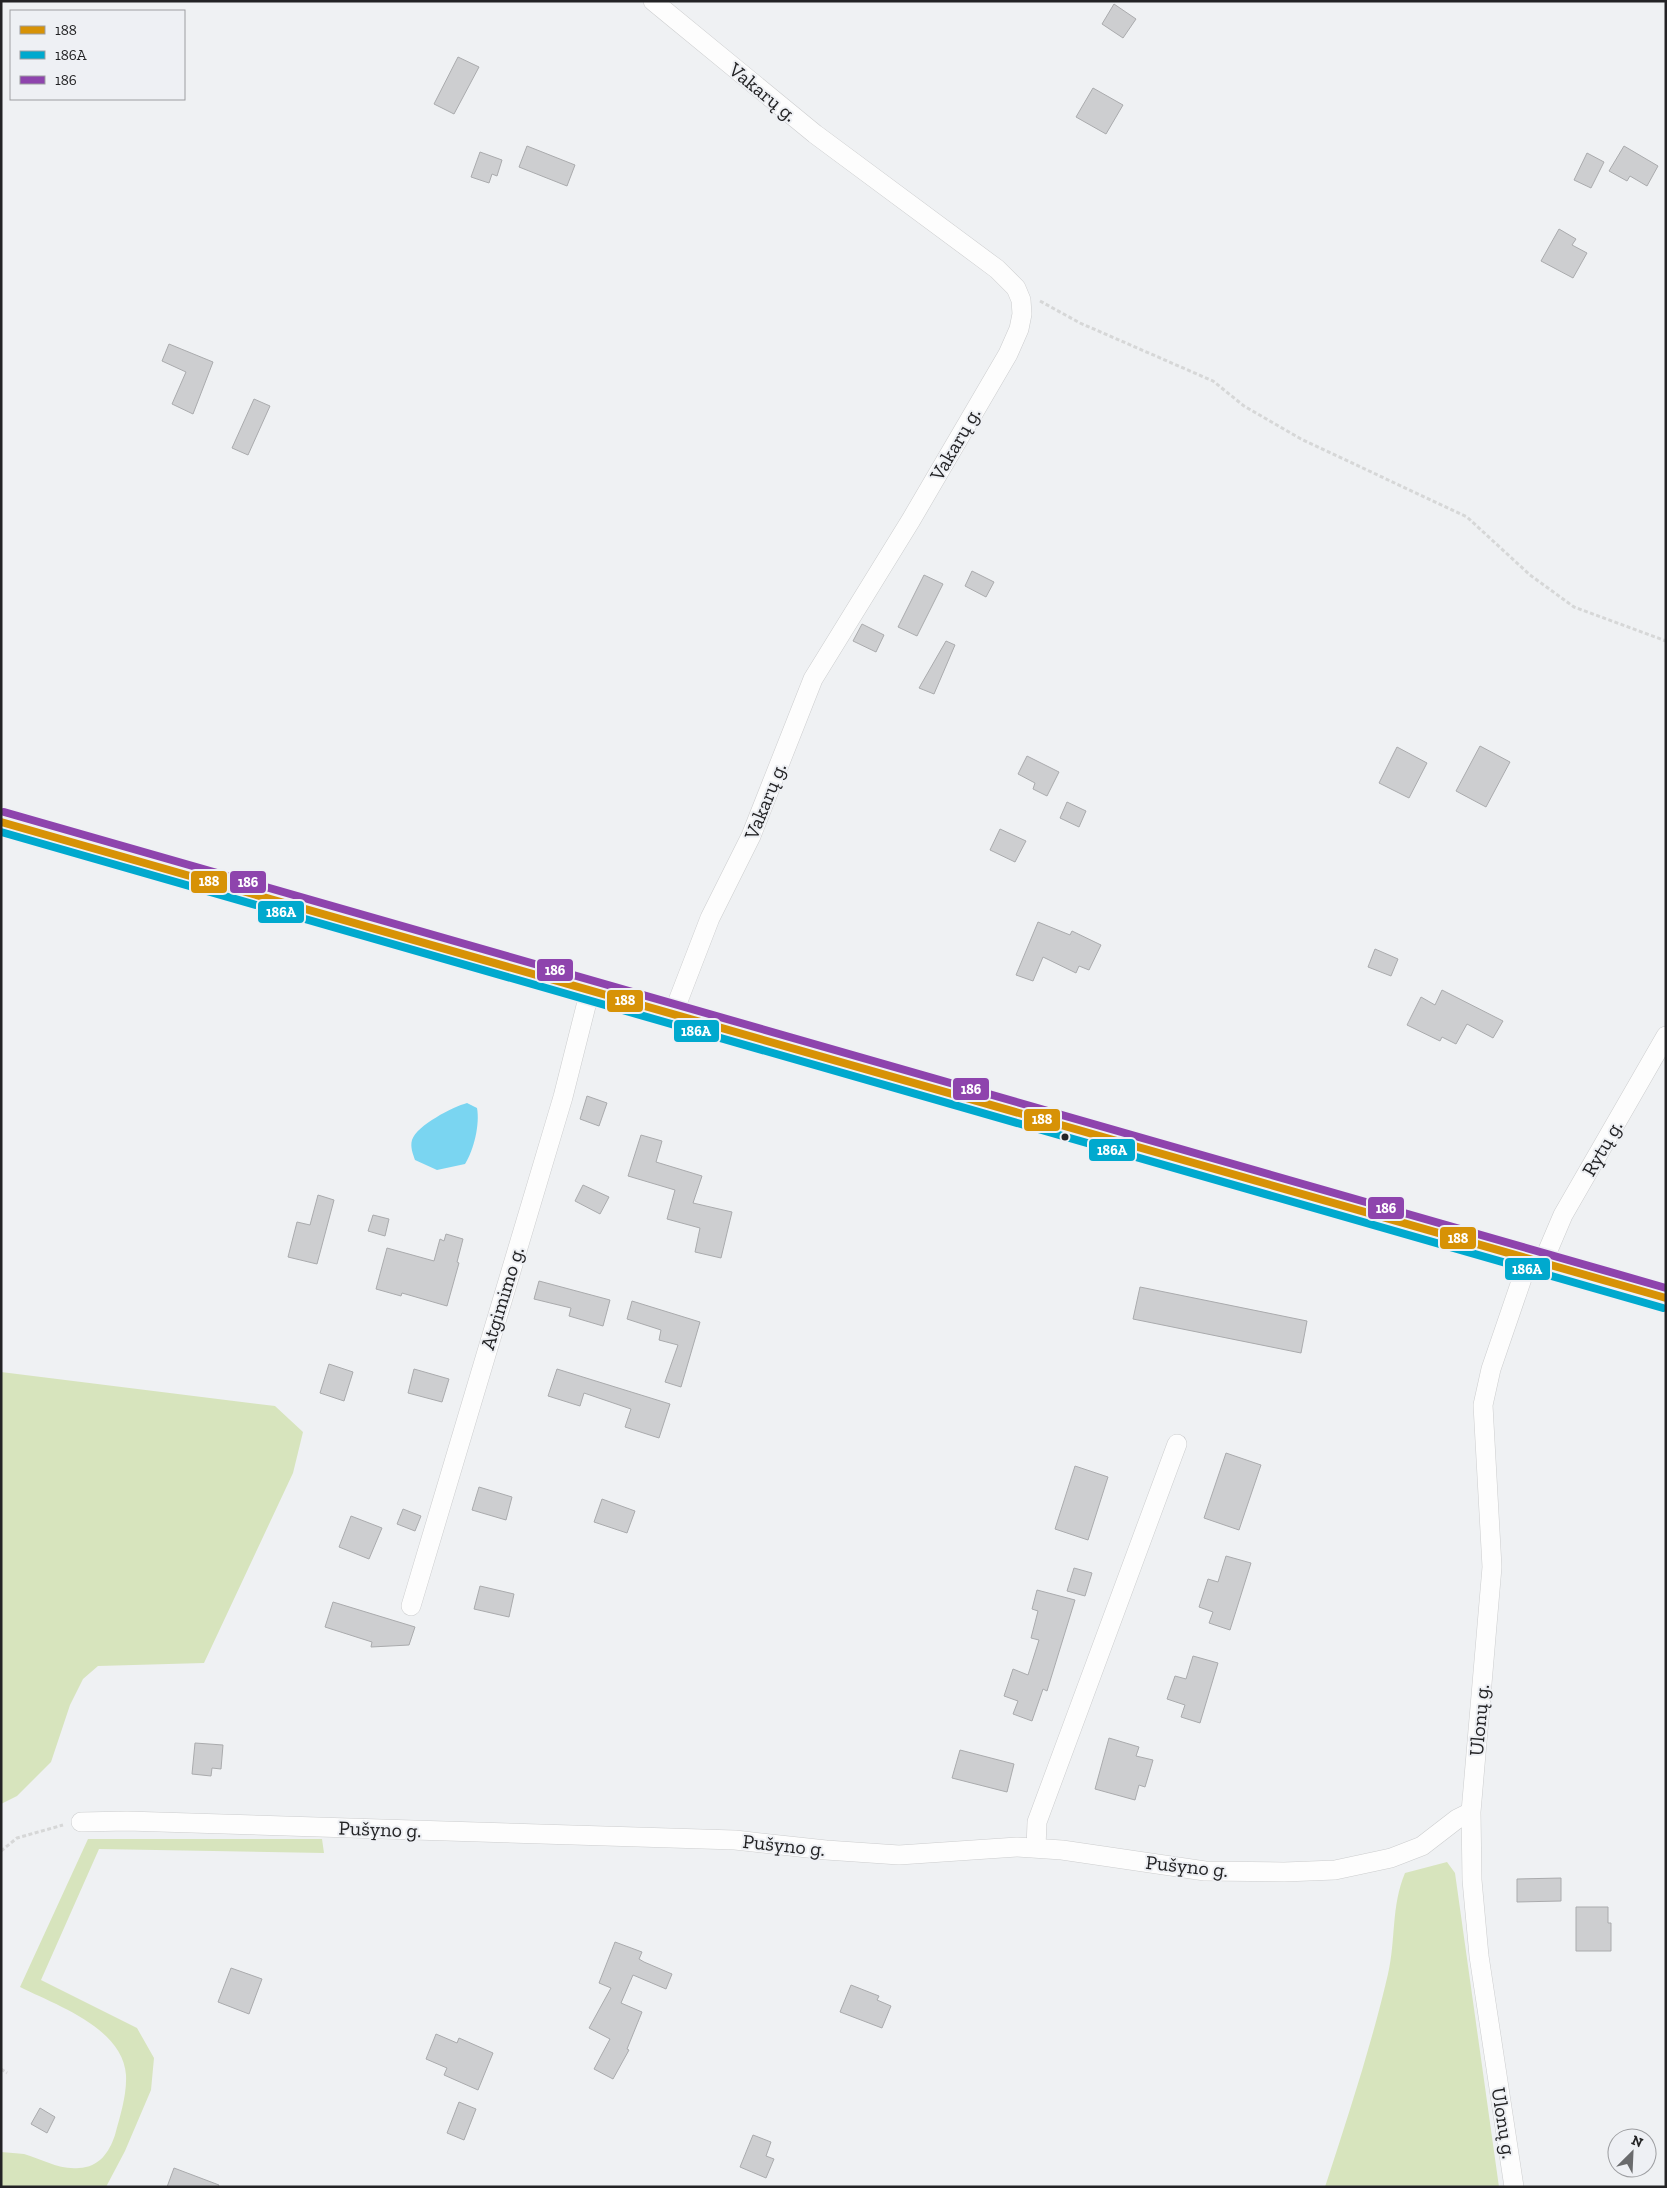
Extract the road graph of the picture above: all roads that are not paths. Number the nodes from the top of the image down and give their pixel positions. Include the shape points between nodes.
1 (653, 1) edge
2 (1, 822) edge
3 (590, 990) junction
4 (673, 1014) junction
5 (1666, 1036) edge
6 (1536, 1260) junction
7 (1666, 1298) edge
8 (1177, 1444) dead end
9 (411, 1606) dead end
10 (1471, 1812) junction
11 (81, 1822) road end
12 (1036, 1848) junction
13 (1514, 2187) edge

1 - 4 street, Vakarų g. via 815,134 997,269 1016,288 1022,314 1008,354 814,679 751,836 710,918
2 - 3 main road
3 - 4 main road
3 - 9 street, Atgimimo g. via 563,1097
4 - 6 main road
5 - 6 street, Rytų g.
6 - 7 main road
6 - 10 street, Ulonų g. via 1491,1369 1483,1404 1492,1567
8 - 12 street via 1037,1822
10 - 12 street, Pušyno g. via 1422,1846 1391,1858 1335,1870 1204,1871
10 - 13 street, Ulonų g. via 1472,1880 1479,1956
11 - 12 street, Pušyno g. via 735,1840 899,1855

